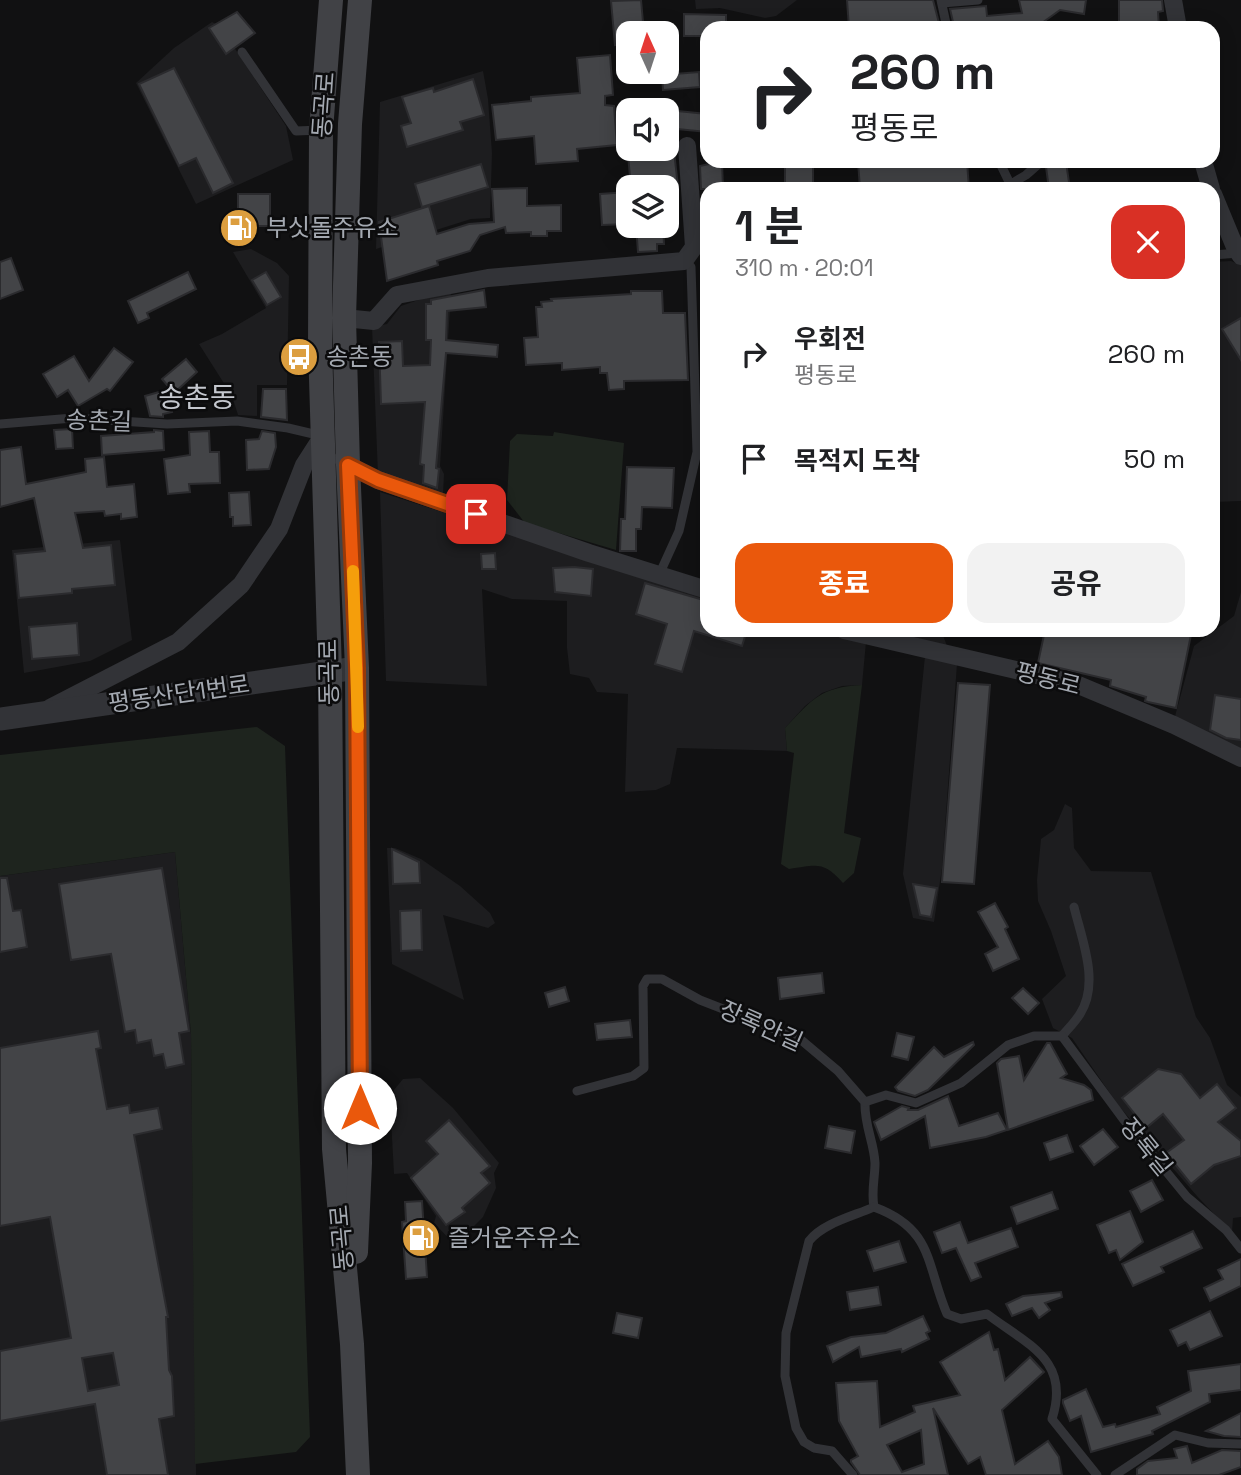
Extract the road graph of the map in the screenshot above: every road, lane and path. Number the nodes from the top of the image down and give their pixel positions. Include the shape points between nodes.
1 (331, 0) edge
2 (978, 0) edge
3 (1173, 0) edge
4 (363, 1) edge
5 (941, 1) edge
6 (945, 21) edge
7 (1177, 21) edge
8 (242, 52) dead end
9 (321, 130) junction
10 (687, 146) dead end
11 (1034, 168) edge
12 (1017, 182) edge
13 (1220, 210) edge
14 (695, 251) edge
15 (1240, 254) edge
16 (1220, 255) edge
17 (344, 318) junction
18 (0, 424) edge
19 (323, 436) junction
20 (348, 465) junction
21 (659, 575) junction
22 (700, 588) edge
23 (874, 637) edge
24 (357, 668) junction
25 (330, 672) junction
26 (37, 714) junction
27 (0, 719) edge
28 (1241, 758) edge
29 (1074, 907) dead end
30 (1062, 1036) junction
31 (577, 1091) dead end
32 (865, 1102) junction
33 (874, 1208) junction
34 (1241, 1249) edge
35 (352, 1343) junction
36 (1241, 1444) edge
37 (358, 1475) edge
38 (853, 1475) edge
39 (1097, 1475) edge
40 (1115, 1475) edge

1 - 9 main road, 동곡로
2 - 5 lane
3 - 7 street
4 - 17 main road, 동곡로 via 350,124
5 - 6 lane
8 - 9 lane via 296,131
9 - 19 main road, 동곡로
10 - 14 street
11 - 12 lane
13 - 15 street
14 - 17 street via 488,278 397,295 374,321
14 - 21 lane via 691,267 697,452 679,531
15 - 16 lane
17 - 20 main road, 동곡로
18 - 19 lane, 송촌길 via 73,418 167,425 237,421
19 - 20 street
19 - 25 main road, 동곡로
19 - 26 street via 304,465 279,529 233,593 178,642
20 - 21 street via 378,480
20 - 24 main road, 동곡로
21 - 22 street
23 - 28 street, 평동로 via 1076,684
24 - 25 street, 평동산단1번로
24 - 35 main road, 동곡로 via 360,1163
25 - 26 street, 평동산단1번로
25 - 35 main road, 동곡로 via 334,1149
26 - 27 street, 평동산단1번로
29 - 30 lane via 1089,991 1081,1013
30 - 32 lane via 1034,1036 1008,1045 961,1083 916,1103 886,1095
30 - 34 lane, 장록길 via 1186,1197 1226,1230
31 - 32 lane, 장록안길 via 633,1076 644,1068 643,985 646,979 663,979 700,1000 800,1039
32 - 33 lane via 864,1118 875,1160
33 - 38 lane via 826,1228 809,1241 786,1333 785,1376 796,1428 804,1442 832,1451
33 - 39 lane via 895,1216 919,1237 947,1314 961,1319 987,1314 1049,1364 1058,1387 1052,1419
35 - 37 main road, 동곡로
36 - 40 lane via 1175,1435

